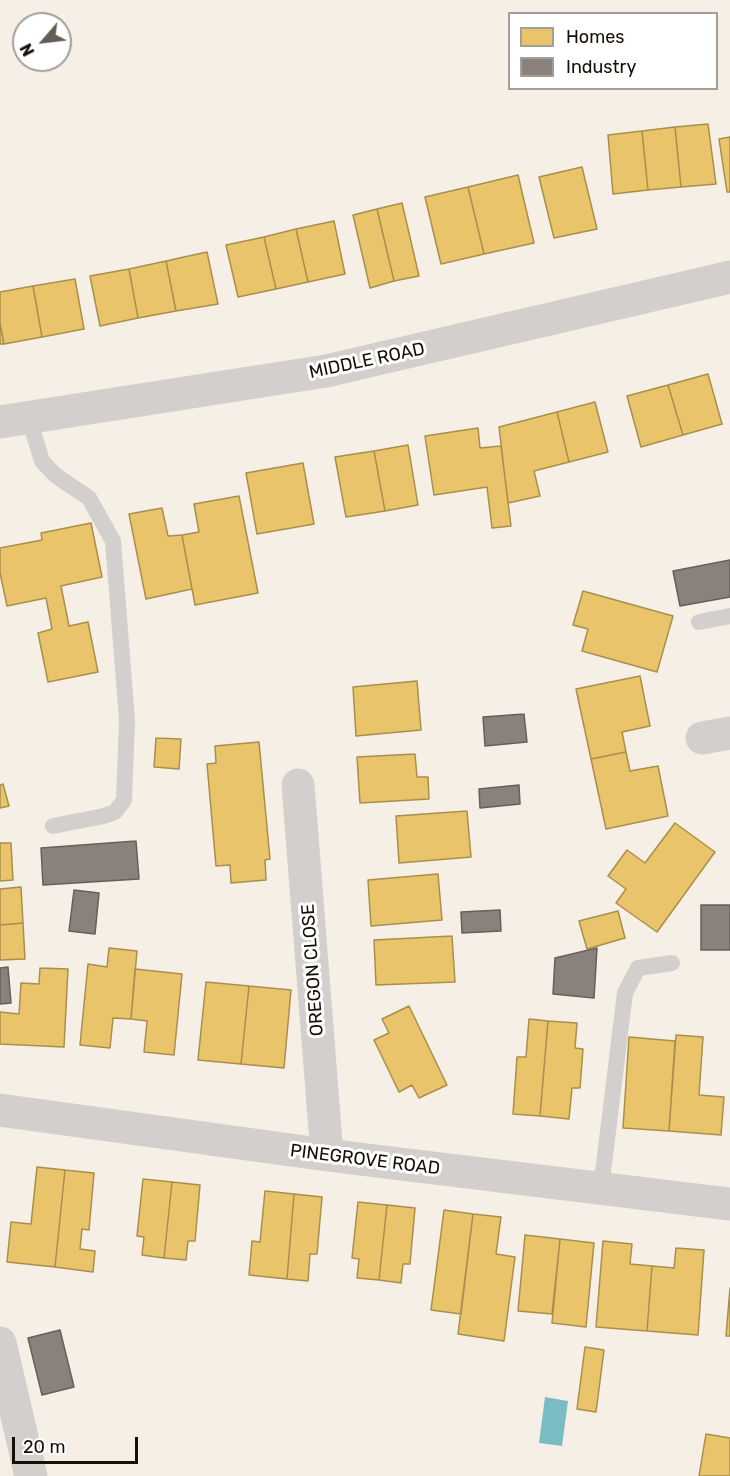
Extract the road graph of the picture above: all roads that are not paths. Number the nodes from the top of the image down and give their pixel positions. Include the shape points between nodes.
1 (730, 277) edge
2 (14, 421) edge
3 (730, 616) edge
4 (699, 622) dead end
5 (298, 785) dead end
6 (52, 826) dead end
7 (672, 963) dead end
8 (0, 1110) edge
9 (327, 1155) junction
10 (601, 1188) junction
11 (730, 1204) edge
12 (0, 1343) edge
13 (31, 1476) edge

1 - 2 street, MIDDLE ROAD via 326,371
2 - 6 lane via 55,475 89,498 114,541 127,720 124,800 115,812 104,816
3 - 4 lane
5 - 9 street, OREGON CLOSE
7 - 10 lane via 638,968 625,993
8 - 9 street, PINEGROVE ROAD
9 - 10 street, PINEGROVE ROAD
10 - 11 street, PINEGROVE ROAD
12 - 13 street

